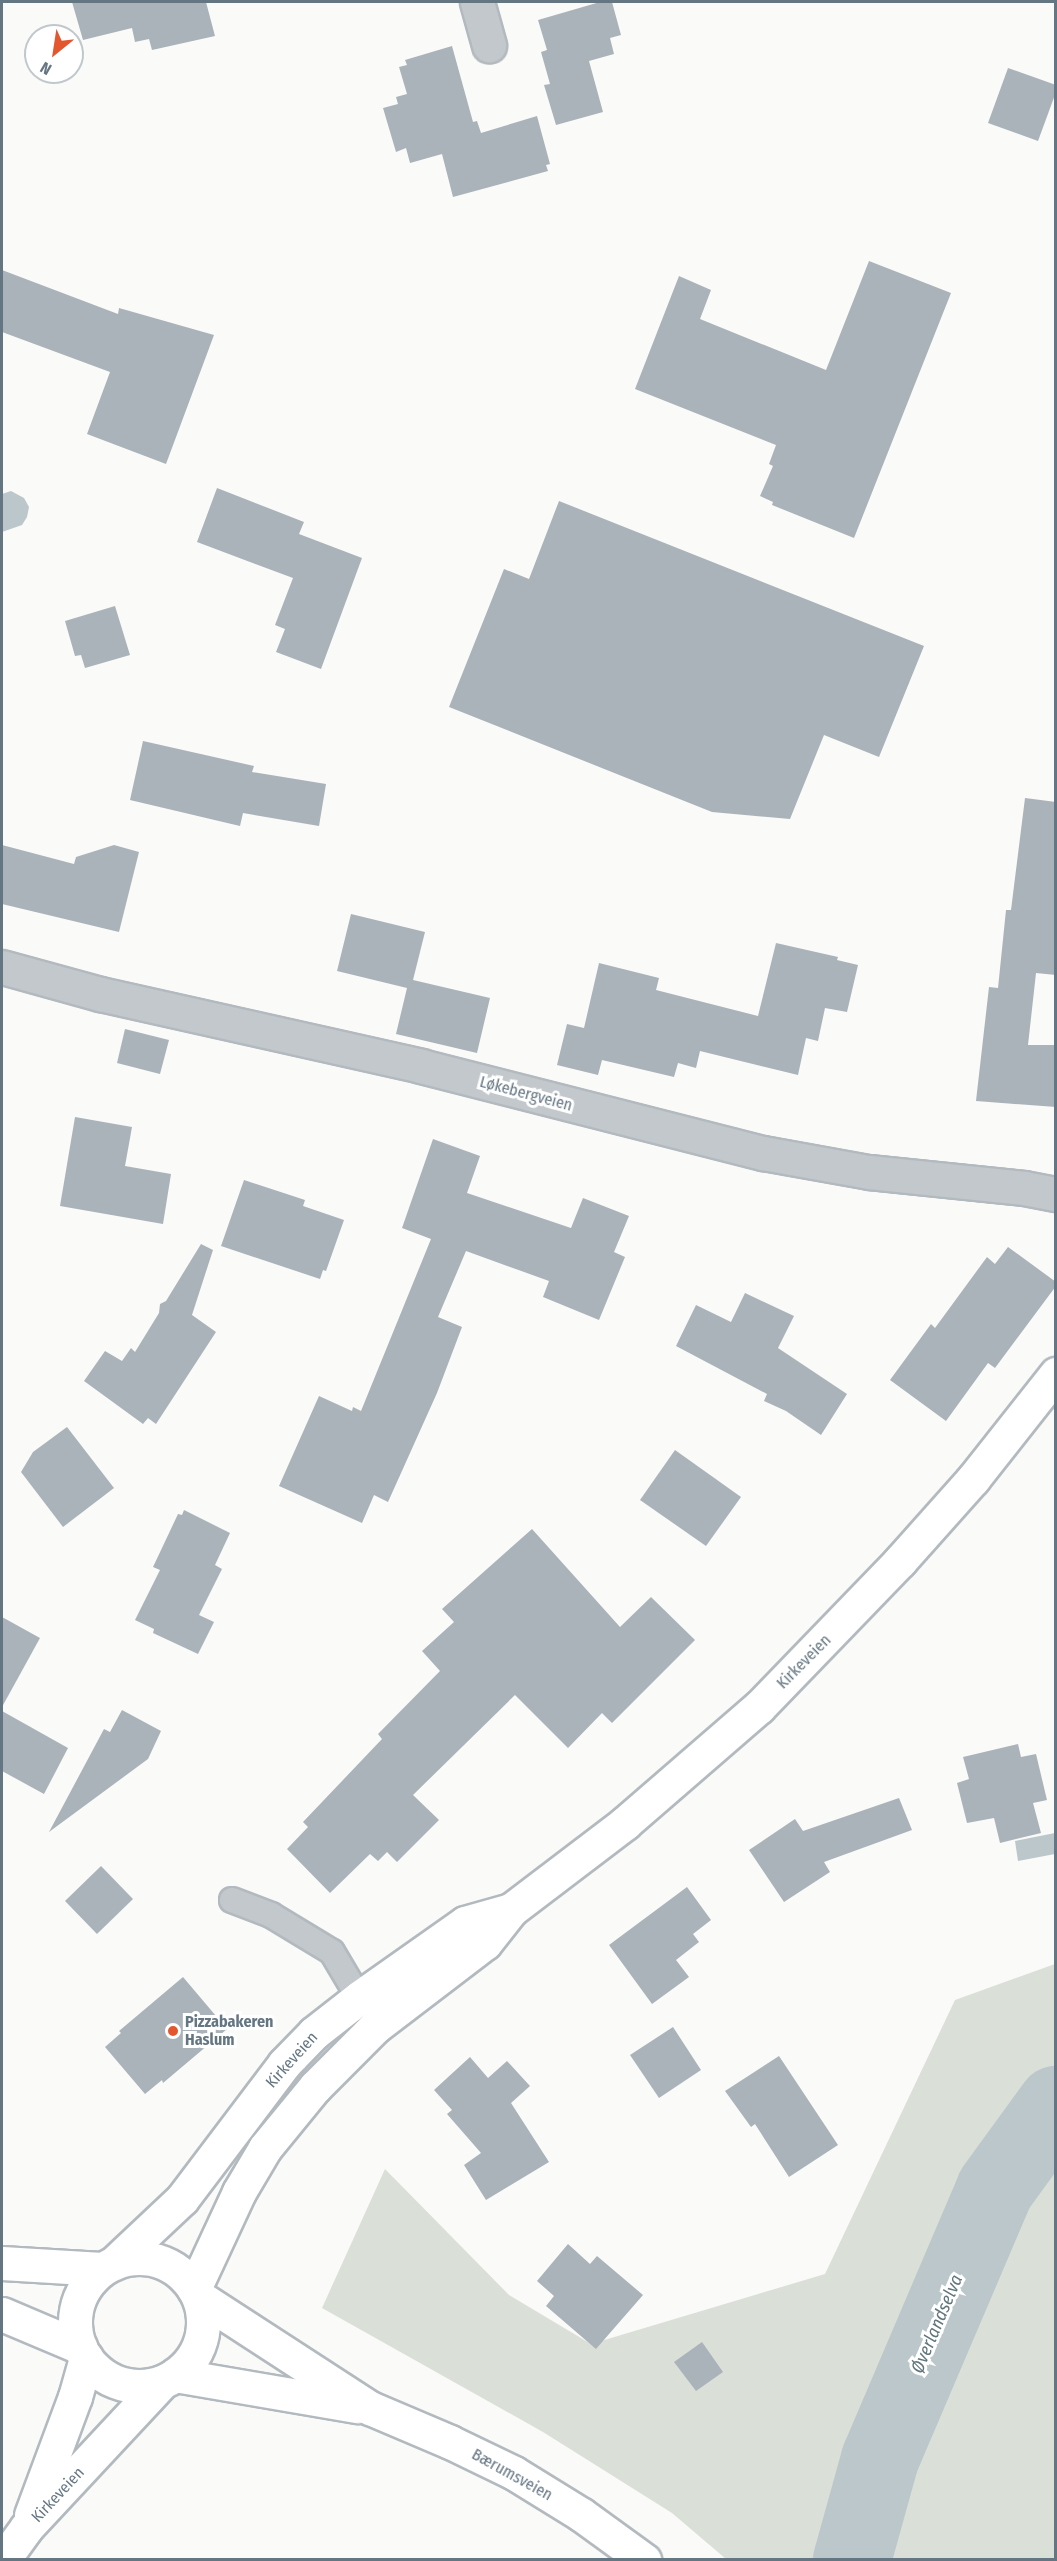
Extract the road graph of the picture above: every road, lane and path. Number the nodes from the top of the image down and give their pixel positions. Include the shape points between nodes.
1 (477, 2) edge
2 (489, 45) dead end
3 (2, 967) edge
4 (1056, 1194) edge
5 (1056, 1374) edge
6 (232, 1900) dead end
7 (511, 1910) junction
8 (360, 1997) junction
9 (376, 2026) junction
10 (2, 2263) edge
11 (108, 2266) junction
12 (197, 2293) junction
13 (2, 2314) edge
14 (83, 2353) junction
15 (169, 2379) junction
16 (370, 2409) junction
17 (26, 2528) junction
18 (3, 2559) edge
19 (644, 2559) edge

1 - 2 street
3 - 4 street, Løkebergveien via 100,994 421,1066 763,1154 869,1172
5 - 7 main road, Kirkeveien via 915,1545 768,1698 625,1823
6 - 8 lane via 271,1915 333,1952
7 - 8 main road, Kirkeveien via 465,1923
7 - 9 main road, Kirkeveien via 485,1943
8 - 9 lane
8 - 11 main road, Kirkeveien via 284,2064 183,2199
9 - 12 main road, Kirkeveien via 315,2087 265,2148 239,2192
10 - 11 main road
11 - 12 main road via 136,2258 159,2261 179,2272
11 - 14 main road via 87,2285 78,2304 75,2326
12 - 15 main road via 204,2319 201,2341 191,2360
12 - 16 main road, Bærumsveien
13 - 14 main road
14 - 15 main road via 101,2374 120,2383 141,2386
14 - 17 main road, Kirkeveien via 75,2397
15 - 16 main road, Bærumsveien
15 - 17 main road, Kirkeveien
16 - 19 main road, Bærumsveien via 514,2473
17 - 18 main road, Kirkeveien

